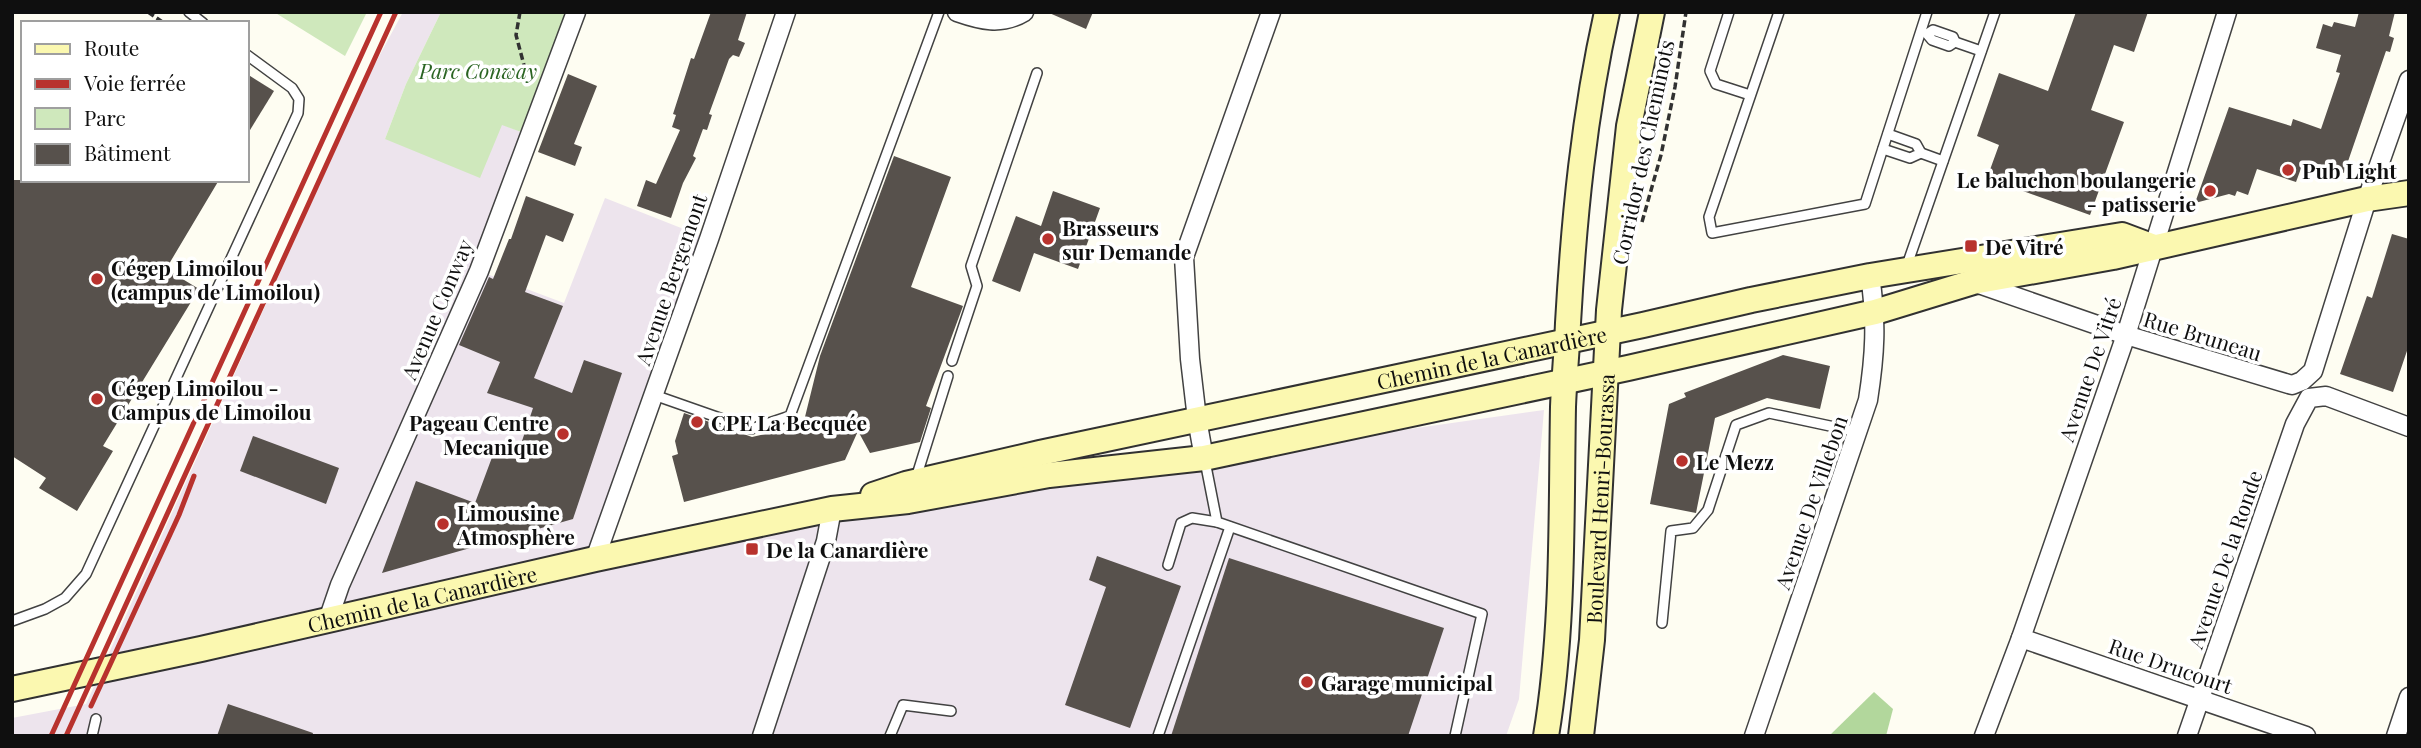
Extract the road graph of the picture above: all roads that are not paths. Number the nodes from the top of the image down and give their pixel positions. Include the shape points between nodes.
1 (576, 12) edge
2 (786, 12) edge
3 (939, 12) edge
4 (957, 12) edge
5 (1024, 12) edge
6 (1271, 12) edge
7 (1607, 12) edge
8 (1652, 12) edge
9 (1729, 12) edge
10 (1779, 12) edge
11 (1927, 12) edge
12 (1995, 12) edge
13 (2227, 12) edge
14 (1924, 33) junction
15 (1981, 51) junction
16 (248, 56) edge
17 (1037, 73) dead end
18 (2409, 80) edge
19 (1750, 95) junction
20 (1888, 134) junction
21 (1883, 149) junction
22 (1921, 153) junction
23 (1943, 162) junction
24 (2409, 193) edge
25 (2367, 200) junction
26 (2154, 247) junction
27 (1905, 271) junction
28 (1870, 276) junction
29 (1973, 282) junction
30 (1875, 312) junction
31 (1606, 332) junction
32 (2126, 335) junction
33 (1567, 341) junction
34 (952, 361) dead end
35 (1605, 372) junction
36 (948, 376) dead end
37 (1564, 381) junction
38 (2305, 390) junction
39 (654, 395) junction
40 (1197, 419) junction
41 (2409, 427) edge
42 (1858, 432) junction
43 (1204, 458) junction
44 (915, 482) junction
45 (832, 509) junction
46 (1217, 522) junction
47 (1230, 527) junction
48 (595, 559) junction
49 (1168, 565) dead end
50 (328, 620) junction
51 (12, 621) edge
52 (1662, 623) dead end
53 (2021, 638) junction
54 (12, 689) edge
55 (2409, 697) edge
56 (2199, 700) junction
57 (951, 711) dead end
58 (96, 719) dead end
59 (92, 736) edge
60 (762, 736) edge
61 (890, 736) edge
62 (1158, 736) edge
63 (1455, 736) edge
64 (1546, 736) edge
65 (1581, 736) edge
66 (1754, 736) edge
67 (1984, 736) edge
68 (2187, 736) edge
69 (2306, 736) edge
70 (2396, 736) edge

1 - 50 street, Avenue Conway via 479,271
2 - 39 street, Avenue Bergemont
3 - 39 lane via 790,416 751,429
4 - 5 street via 987,22
6 - 40 street via 1184,257
7 - 33 main road, Boulevard Henri-Bourassa via 1580,162
8 - 31 main road, Boulevard Henri-Bourassa via 1629,126
9 - 19 lane via 1710,71 1716,84
10 - 19 lane
11 - 14 lane
12 - 15 lane
13 - 26 street, Avenue De Vitré
14 - 15 lane via 1933,30
14 - 20 lane
15 - 23 lane
16 - 51 lane via 292,88 299,99 298,113 86,574 65,598
17 - 34 lane via 971,266 976,286
18 - 25 street, Avenue De la Ronde
19 - 21 lane via 1709,217 1712,233 1865,204
20 - 21 lane
20 - 22 lane via 1916,144
21 - 22 lane via 1910,158
22 - 23 lane
23 - 27 lane
24 - 25 main road, Chemin de la Canardière
25 - 26 main road, Chemin de la Canardière
25 - 38 street, Avenue De la Ronde
26 - 27 main road, Chemin de la Canardière via 2122,235
26 - 29 main road, Chemin de la Canardière
26 - 32 street, Avenue De Vitré
27 - 28 main road, Chemin de la Canardière
28 - 30 street, Avenue De Villebon
28 - 31 main road, Chemin de la Canardière
29 - 30 main road, Chemin de la Canardière
29 - 32 street, Rue Bruneau
30 - 35 main road, Chemin de la Canardière
30 - 42 street, Avenue De Villebon via 1875,355
31 - 33 main road, Chemin de la Canardière
31 - 35 main road, Boulevard Henri-Bourassa
32 - 38 street, Rue Bruneau
32 - 53 street, Avenue De Vitré
33 - 37 main road, Boulevard Henri-Bourassa
33 - 40 main road, Chemin de la Canardière
35 - 37 main road, Chemin de la Canardière
35 - 65 main road, Boulevard Henri-Bourassa via 1592,640
36 - 44 lane
37 - 43 main road, Chemin de la Canardière
37 - 64 main road, Boulevard Henri-Bourassa via 1556,663
38 - 41 street, Rue Bruneau
38 - 56 street, Avenue De la Ronde
39 - 48 street, Avenue Bergemont
40 - 43 street
40 - 44 main road, Chemin de la Canardière
42 - 52 lane via 1769,413 1736,425 1708,510 1693,528 1671,531
42 - 66 street, Avenue De Villebon
43 - 45 main road, Chemin de la Canardière via 1049,475 908,501
43 - 46 lane
44 - 45 main road, Chemin de la Canardière
45 - 48 main road, Chemin de la Canardière
45 - 60 street via 826,541
46 - 47 lane
46 - 49 lane via 1192,518 1181,523
47 - 62 lane
47 - 63 lane via 1482,614
48 - 50 main road, Chemin de la Canardière
50 - 54 main road, Chemin de la Canardière
53 - 56 street, Rue Drucourt
53 - 67 street, Avenue De Vitré
55 - 70 street
56 - 68 street, Avenue De la Ronde
56 - 69 street, Rue Drucourt
57 - 61 lane via 903,705
58 - 59 lane

